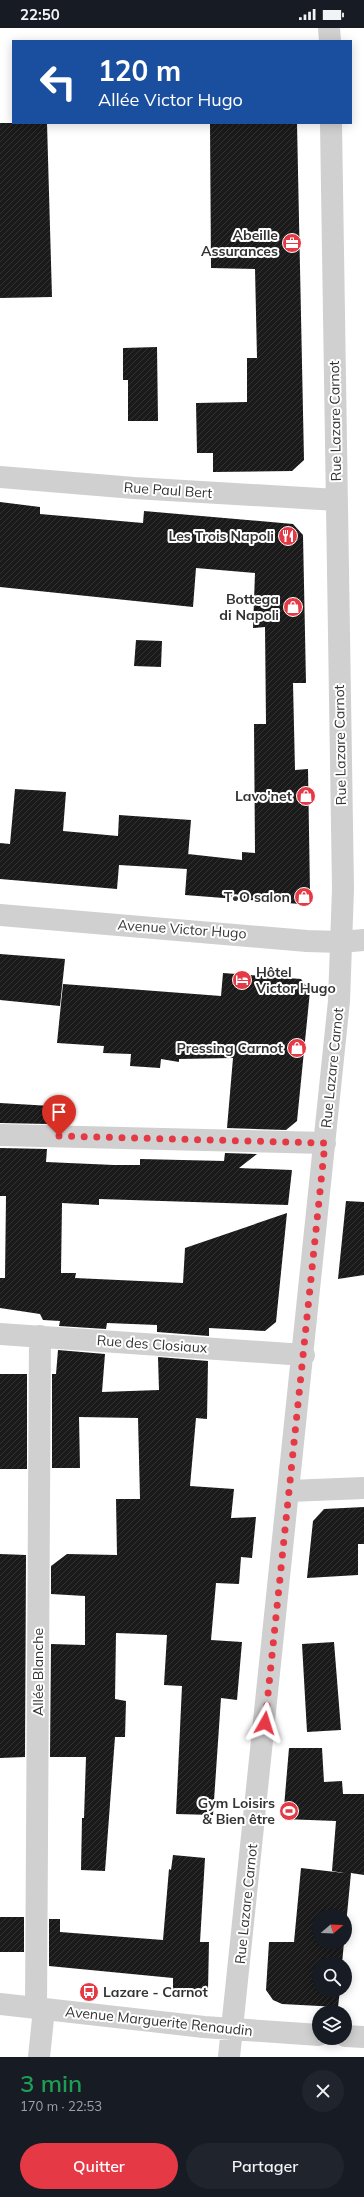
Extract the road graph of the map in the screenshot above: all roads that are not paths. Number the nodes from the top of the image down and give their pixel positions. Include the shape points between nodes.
1 (329, 28) edge
2 (330, 40) edge
3 (331, 124) edge
4 (0, 477) edge
5 (336, 500) junction
6 (0, 915) edge
7 (364, 940) edge
8 (341, 942) junction
9 (0, 1135) edge
10 (325, 1143) junction
11 (0, 1334) edge
12 (40, 1336) junction
13 (304, 1355) junction
14 (364, 1488) edge
15 (289, 1491) junction
16 (0, 2004) edge
17 (40, 2009) junction
18 (232, 2030) junction
19 (312, 2035) edge
20 (352, 2036) edge
21 (364, 2037) edge
22 (39, 2057) edge
23 (229, 2057) edge

1 - 2 street
3 - 5 street, Rue Lazare Carnot
4 - 5 street, Rue Paul Bert
5 - 8 street, Rue Lazare Carnot via 343,889
6 - 8 street, Avenue Victor Hugo
7 - 8 street, Avenue Victor Hugo
8 - 10 street, Rue Lazare Carnot via 339,1001
9 - 10 street
10 - 13 street, Rue Lazare Carnot
11 - 12 street, Rue des Closiaux
12 - 13 street, Rue des Closiaux
12 - 17 street, Allée Blanche
13 - 15 street, Rue Lazare Carnot
14 - 15 street
15 - 18 street, Rue Lazare Carnot
16 - 17 street, Avenue Marguerite Renaudin
17 - 18 street, Avenue Marguerite Renaudin
17 - 22 street, Allée Blanche
18 - 19 street, Avenue Marguerite Renaudin
18 - 23 street, Rue Lazare Carnot
20 - 21 street

